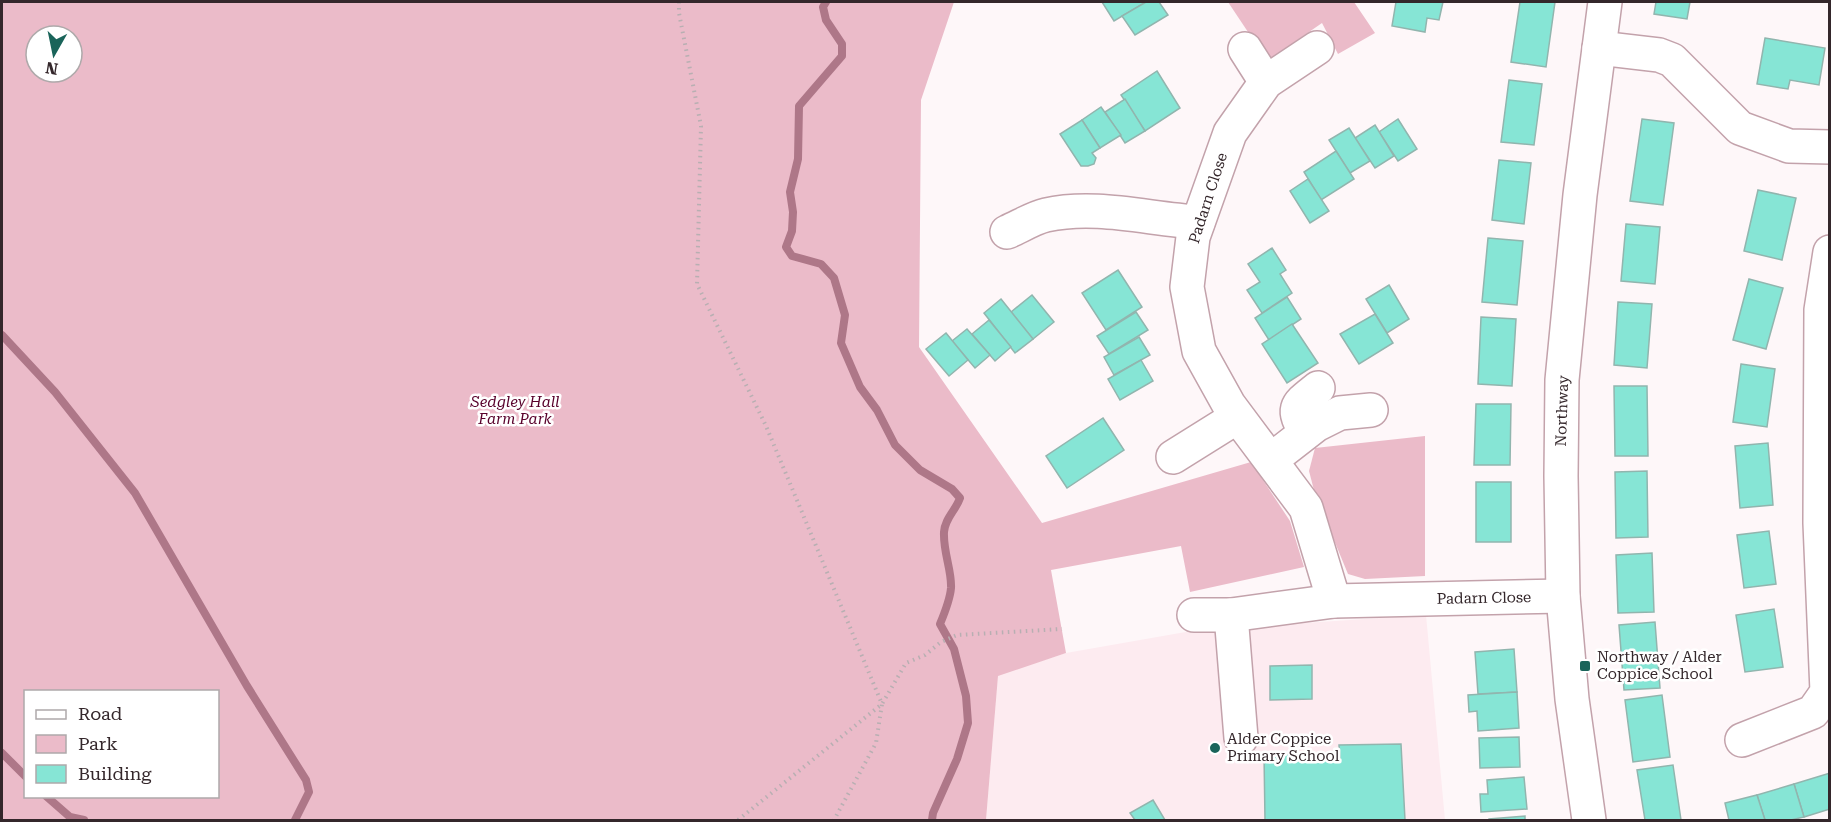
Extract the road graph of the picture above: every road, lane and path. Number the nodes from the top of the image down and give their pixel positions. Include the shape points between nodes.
1 (679, 2) edge
2 (1605, 2) edge
3 (1317, 48) dead end
4 (1599, 48) junction
5 (1245, 50) dead end
6 (1266, 82) junction
7 (1830, 147) edge
8 (1198, 222) junction
9 (1007, 232) dead end
10 (1830, 252) edge
11 (1318, 388) dead end
12 (1371, 410) dead end
13 (1238, 417) junction
14 (1306, 432) junction
15 (1173, 457) dead end
16 (1271, 460) junction
17 (1825, 470) edge
18 (1563, 596) junction
19 (1334, 601) junction
20 (1194, 615) dead end
21 (1231, 615) junction
22 (1062, 629) dead end
23 (882, 704) junction
24 (1241, 738) dead end
25 (1742, 740) dead end
26 (738, 820) edge
27 (834, 820) edge
28 (1589, 820) edge

1 - 23 path via 701,126 697,284 766,426
2 - 4 street, Northway
3 - 6 street, Padarn Close
4 - 7 street via 1672,60 1740,128 1788,146
4 - 18 street, Northway via 1562,380
5 - 6 street
6 - 8 street, Padarn Close via 1230,133
8 - 9 street via 1089,210 1044,216
8 - 13 street, Padarn Close via 1187,287 1199,351
10 - 17 street via 1821,310
11 - 14 street via 1296,409 1296,417
12 - 14 street via 1340,413
13 - 15 street
13 - 16 street, Padarn Close
14 - 16 street
16 - 19 street, Padarn Close via 1306,508
17 - 25 street via 1820,523 1827,692 1813,712
18 - 19 street, Padarn Close
18 - 28 street, Northway
19 - 21 street, Padarn Close
20 - 21 street, Padarn Close
21 - 24 street
22 - 23 path via 957,635 906,663
23 - 26 path
23 - 27 path via 876,743

